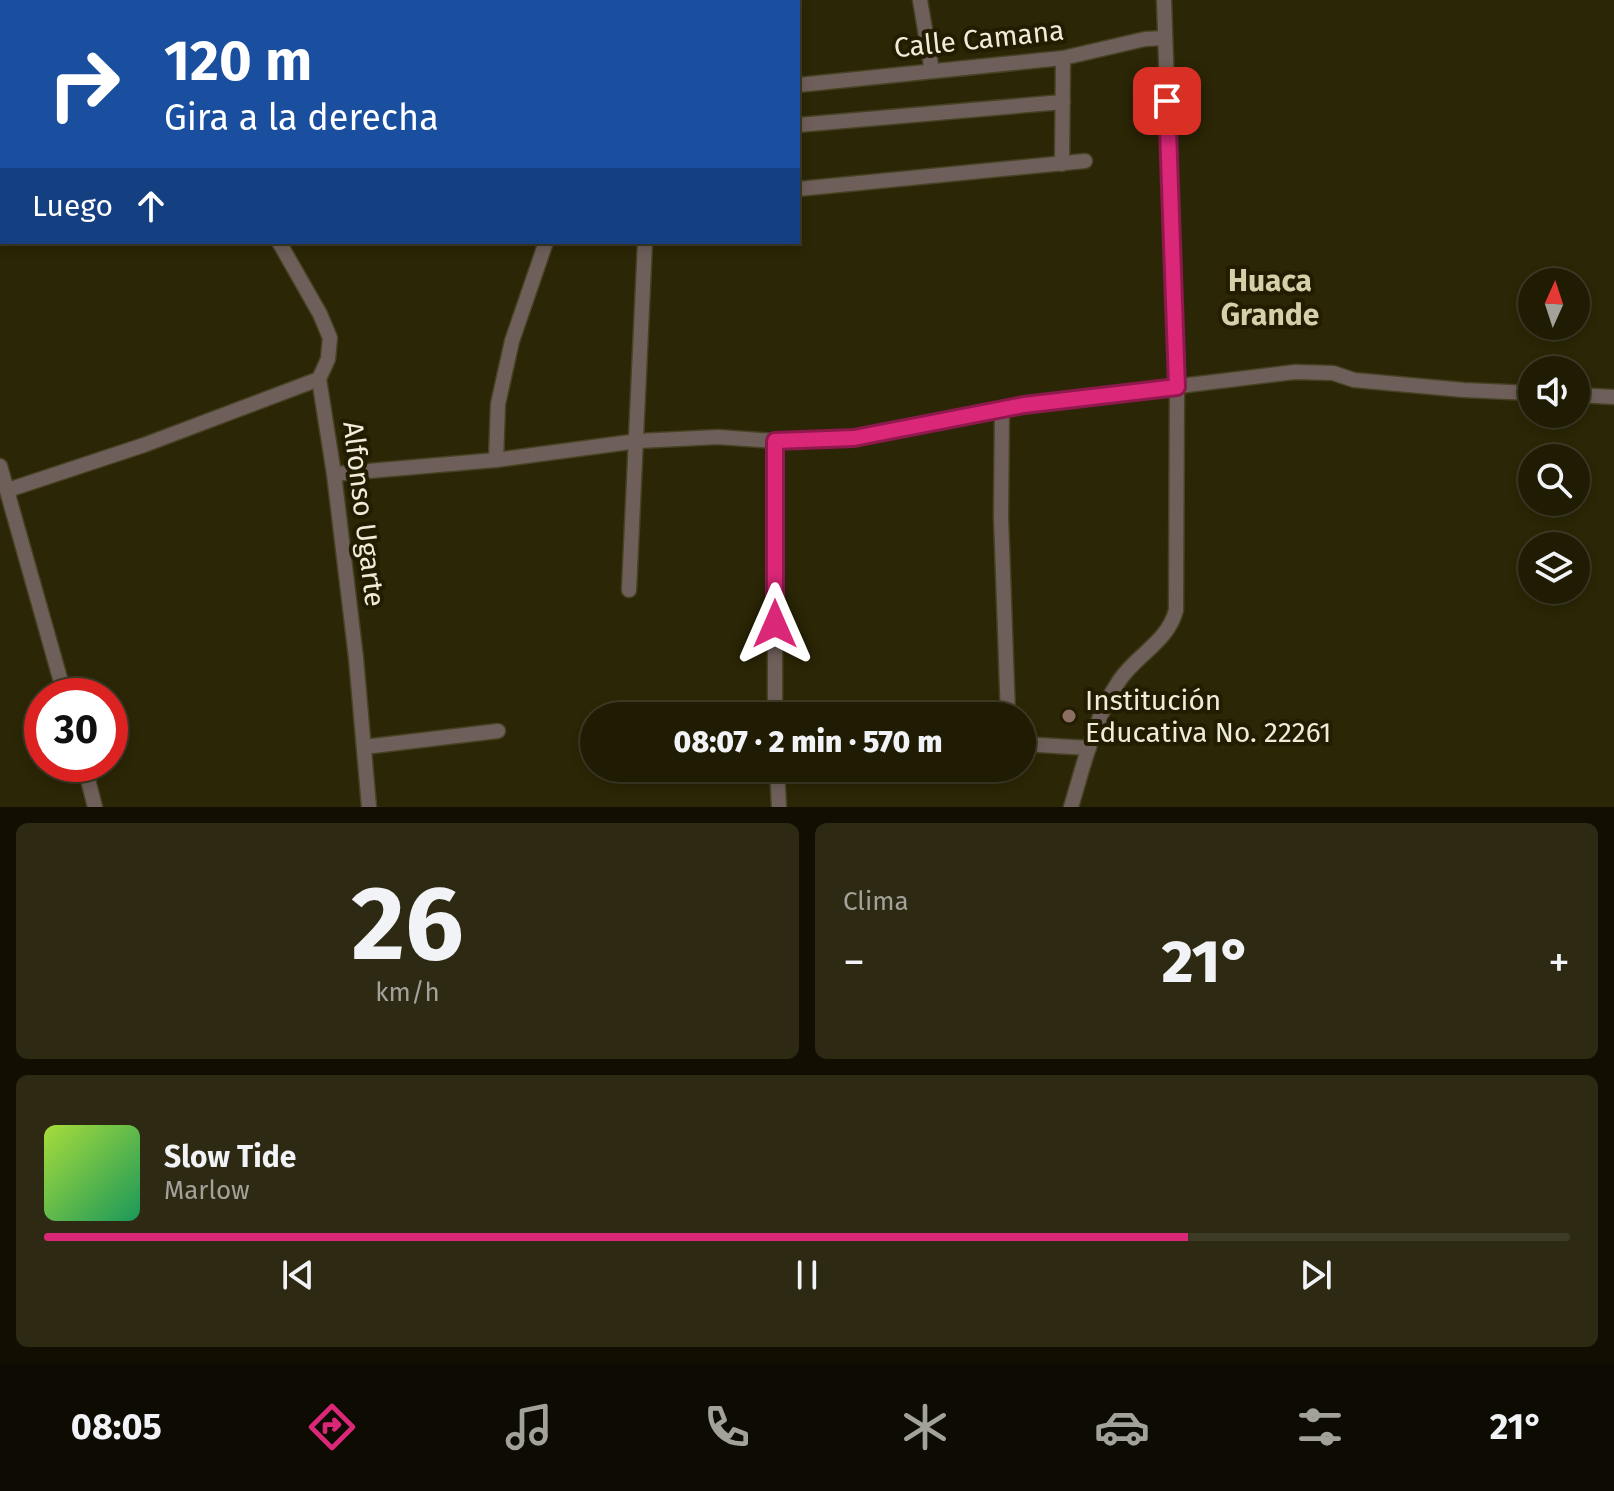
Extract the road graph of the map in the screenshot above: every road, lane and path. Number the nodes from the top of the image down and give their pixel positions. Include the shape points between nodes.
1 (920, 0) edge
2 (1164, 0) edge
3 (1165, 38) junction
4 (1063, 58) junction
5 (932, 71) junction
6 (800, 85) edge
7 (1063, 102) junction
8 (800, 125) edge
9 (1085, 161) dead end
10 (1062, 164) junction
11 (800, 189) edge
12 (280, 244) edge
13 (545, 244) edge
14 (645, 244) edge
15 (319, 379) junction
16 (1177, 387) junction
17 (1518, 392) edge
18 (1590, 396) edge
19 (1614, 397) edge
20 (1002, 409) junction
21 (638, 441) junction
22 (775, 441) junction
23 (496, 460) junction
24 (0, 466) edge
25 (334, 474) junction
26 (8, 490) junction
27 (6, 509) edge
28 (629, 590) dead end
29 (59, 678) edge
30 (775, 702) edge
31 (1008, 702) edge
32 (498, 731) dead end
33 (1036, 745) edge
34 (364, 747) junction
35 (1089, 748) junction
36 (89, 782) edge
37 (778, 782) edge
38 (95, 807) edge
39 (369, 807) edge
40 (779, 807) edge
41 (1071, 807) edge

1 - 5 street
2 - 3 street
3 - 4 street, Calle Camana
3 - 16 street
4 - 5 street, Calle Camana
4 - 7 street
5 - 6 street, Calle Camana
7 - 8 street
7 - 10 street
9 - 10 street
10 - 11 street
12 - 15 street, Alfonso Ugarte via 330,338
13 - 23 street via 512,341 498,404
14 - 21 street
15 - 25 street, Alfonso Ugarte
15 - 26 street
16 - 17 street via 1314,372
16 - 20 street
16 - 35 street via 1176,610 1167,632 1120,678 1099,715
18 - 19 street
20 - 22 street via 854,438
20 - 31 street
21 - 22 street
21 - 23 street
21 - 28 street
22 - 30 street
23 - 25 street
24 - 26 street
25 - 34 street, Alfonso Ugarte
26 - 27 street
27 - 29 street
32 - 34 street
33 - 35 street
34 - 39 street, Alfonso Ugarte
35 - 41 street
36 - 38 street
37 - 40 street

